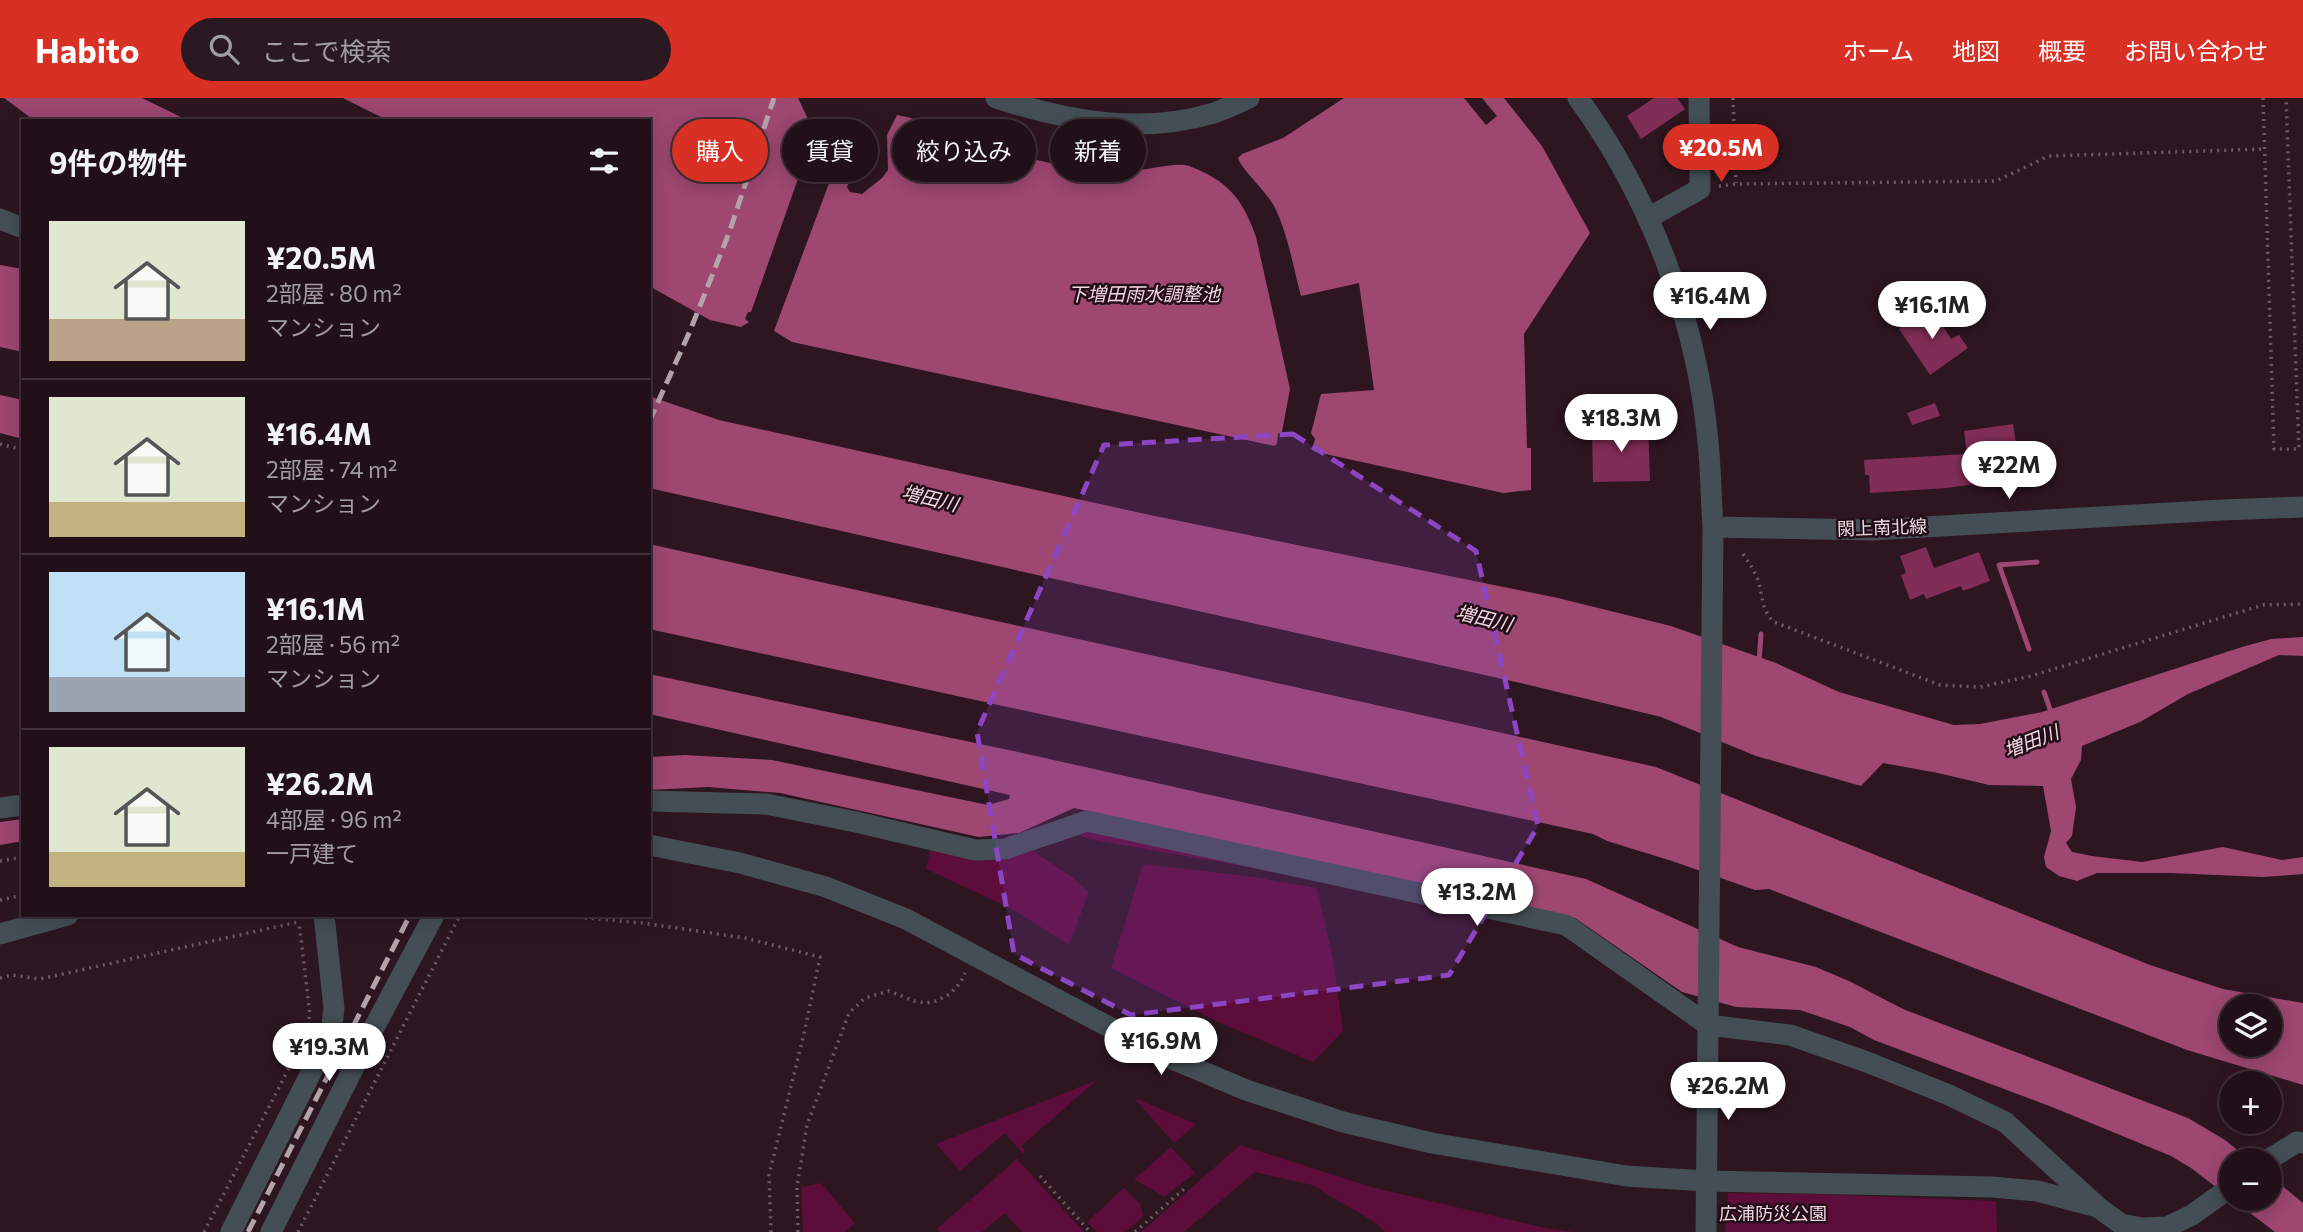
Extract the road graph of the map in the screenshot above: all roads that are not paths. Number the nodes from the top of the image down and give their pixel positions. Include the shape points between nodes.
1 (996, 98) edge
2 (1249, 98) edge
3 (1578, 98) edge
4 (1699, 98) edge
5 (1647, 218) junction
6 (0, 219) edge
7 (21, 228) edge
8 (2303, 507) edge
9 (1713, 527) junction
10 (651, 801) edge
11 (21, 804) edge
12 (0, 808) edge
13 (651, 845) edge
14 (61, 917) edge
15 (324, 917) edge
16 (433, 917) edge
17 (0, 934) edge
18 (1708, 1019) junction
19 (2303, 1143) edge
20 (2282, 1151) edge
21 (1706, 1181) junction
22 (2219, 1196) edge
23 (2099, 1208) junction
24 (231, 1232) edge
25 (271, 1232) edge
26 (1706, 1232) edge

1 - 2 street via 1047,114 1128,124 1215,113
3 - 5 street via 1608,142
4 - 5 street via 1700,189
5 - 9 street via 1688,330 1709,442
6 - 7 street
8 - 9 street, 閖上南北線 via 1872,530
9 - 18 street
10 - 18 street via 766,804 975,850 1005,849 1087,821 1566,925
11 - 12 street
13 - 21 street via 826,887 906,919 1156,1052 1246,1090 1343,1122 1432,1143 1626,1177
14 - 17 street
15 - 24 street via 334,1008 331,1033
16 - 25 street
18 - 21 street
18 - 23 street via 1790,1035 1949,1095 2005,1122
19 - 20 street
21 - 23 street via 1992,1187 2037,1191
21 - 26 street
22 - 23 street via 2167,1227 2121,1224

